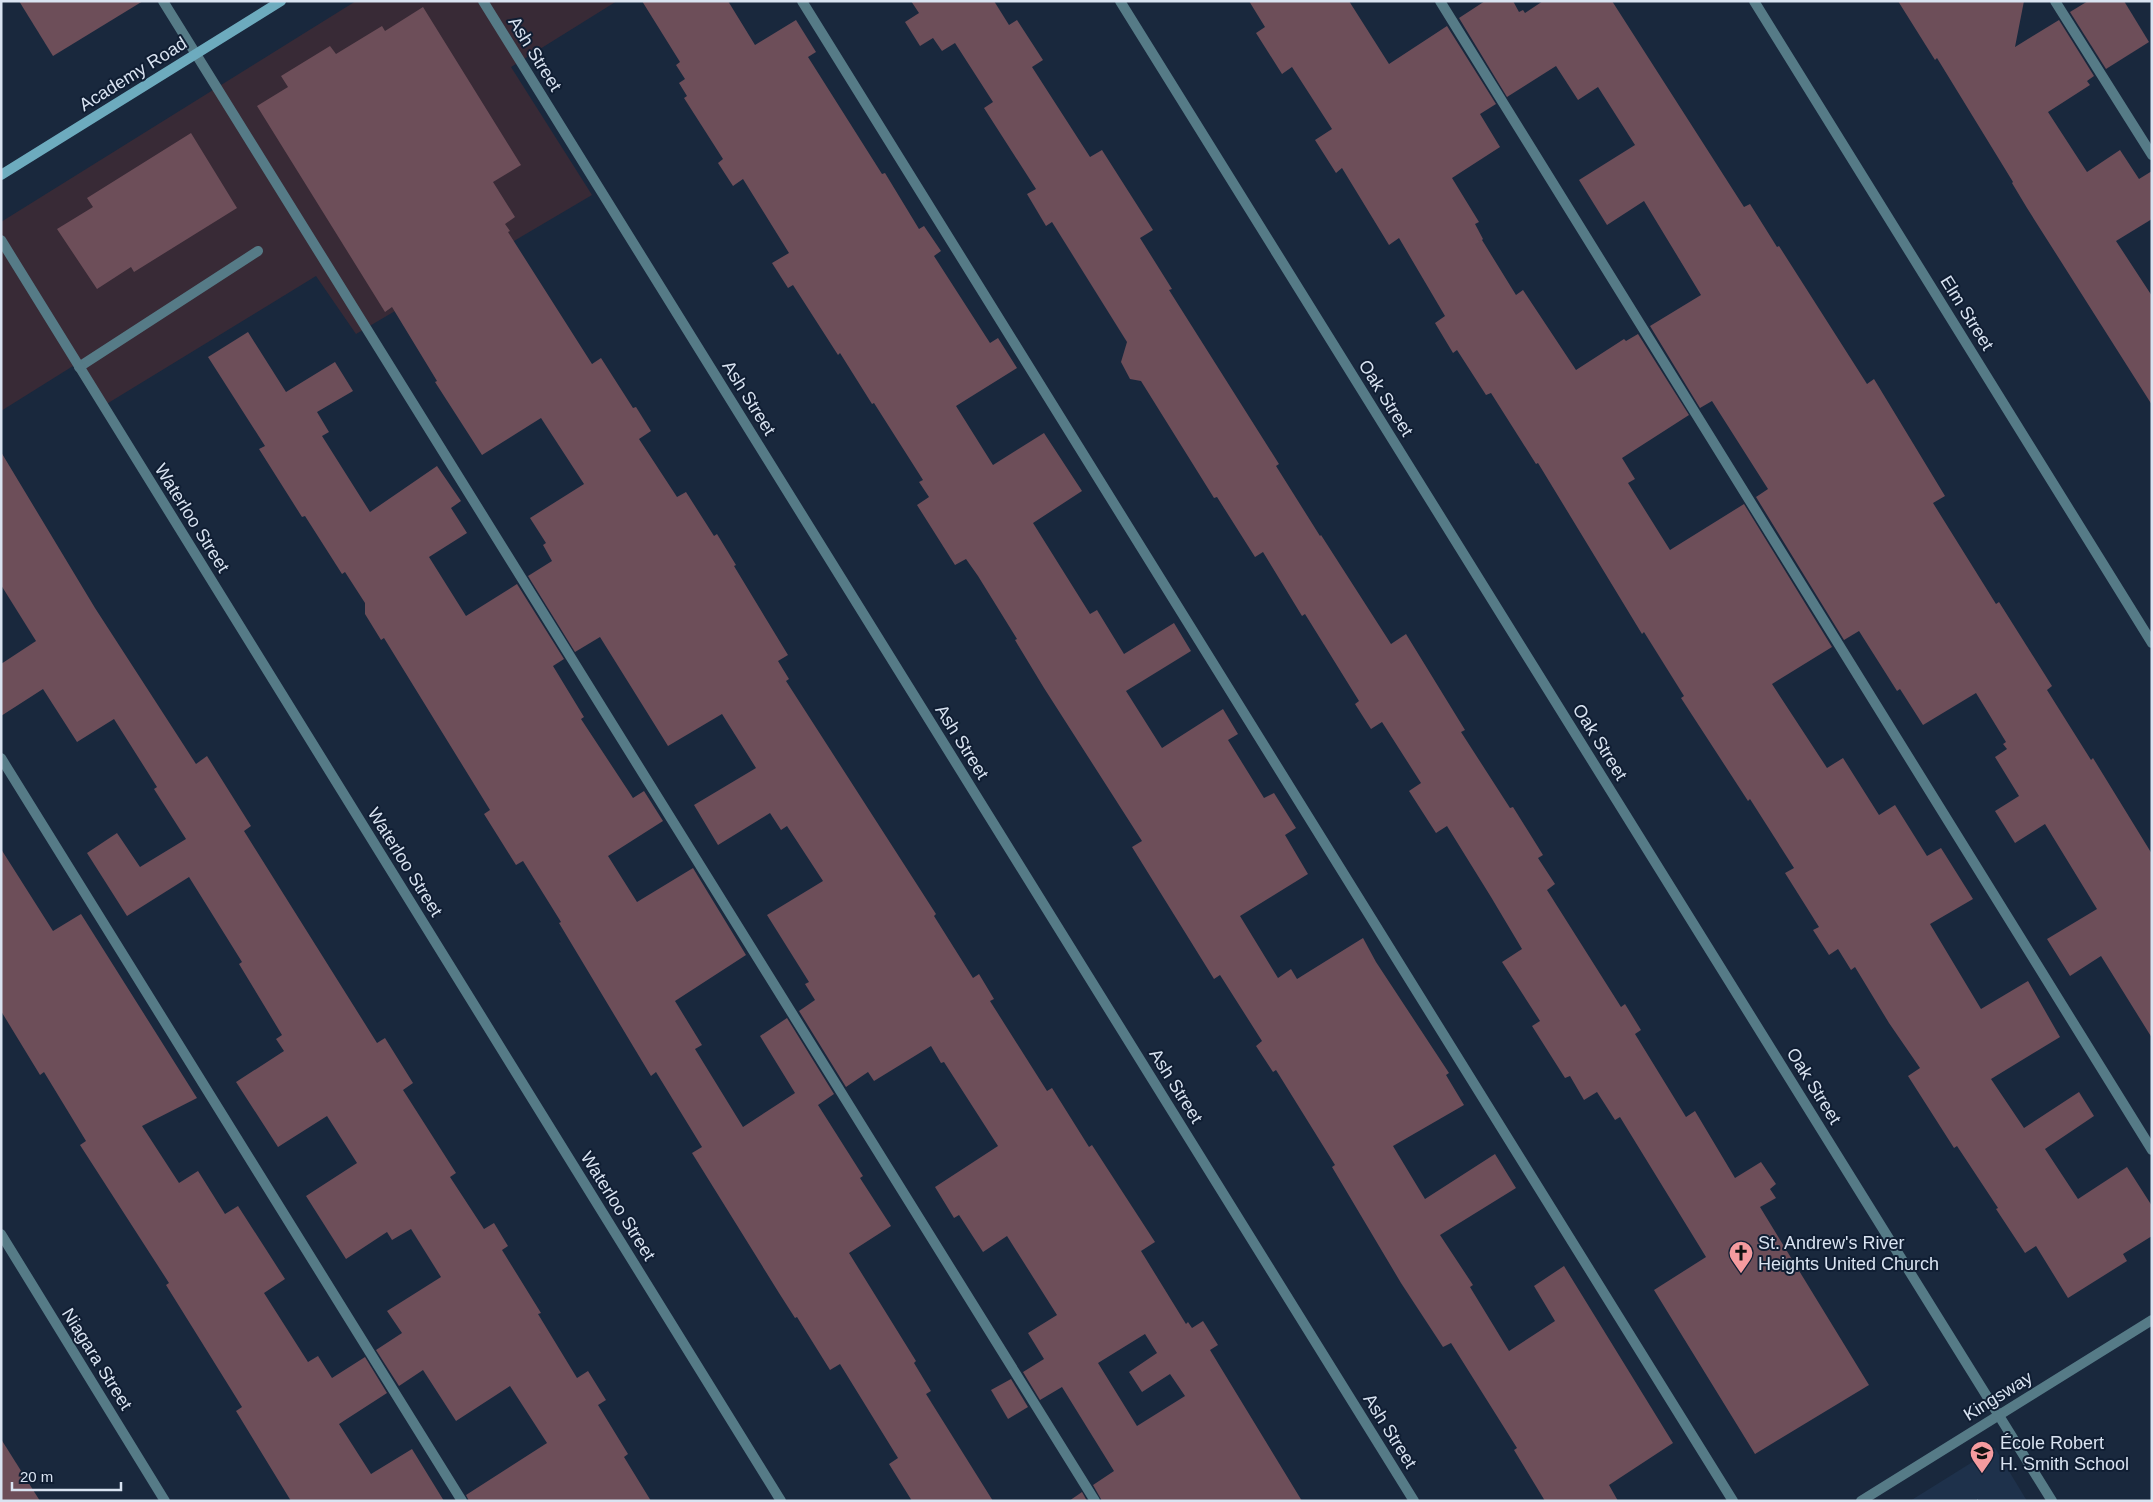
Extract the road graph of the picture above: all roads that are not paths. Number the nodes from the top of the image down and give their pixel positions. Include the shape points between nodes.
1 (163, 1) edge
2 (281, 1) edge
3 (483, 1) edge
4 (802, 1) edge
5 (1120, 1) edge
6 (1440, 1) edge
7 (1754, 1) edge
8 (2056, 1) edge
9 (196, 54) junction
10 (2152, 155) edge
11 (1, 175) edge
12 (1, 240) edge
13 (258, 251) dead end
14 (79, 367) junction
15 (2152, 643) edge
16 (1, 758) edge
17 (2152, 1150) edge
18 (1, 1234) edge
19 (2152, 1320) edge
20 (1999, 1415) junction
21 (165, 1501) edge
22 (462, 1501) edge
23 (781, 1501) edge
24 (1094, 1501) edge
25 (1414, 1501) edge
26 (1734, 1501) edge
27 (1861, 1501) edge
28 (2052, 1501) edge

1 - 9 street
2 - 9 main road, Academy Road
3 - 25 street, Ash Street
4 - 26 street
5 - 20 street, Oak Street
6 - 17 street
7 - 15 street, Elm Street
8 - 10 street
9 - 11 main road, Academy Road
9 - 24 street
12 - 14 street, Waterloo Street
13 - 14 street
14 - 23 street, Waterloo Street
16 - 22 street
18 - 21 street, Niagara Street
19 - 20 street, Kingsway
20 - 27 street, Kingsway
20 - 28 street, Oak Street

